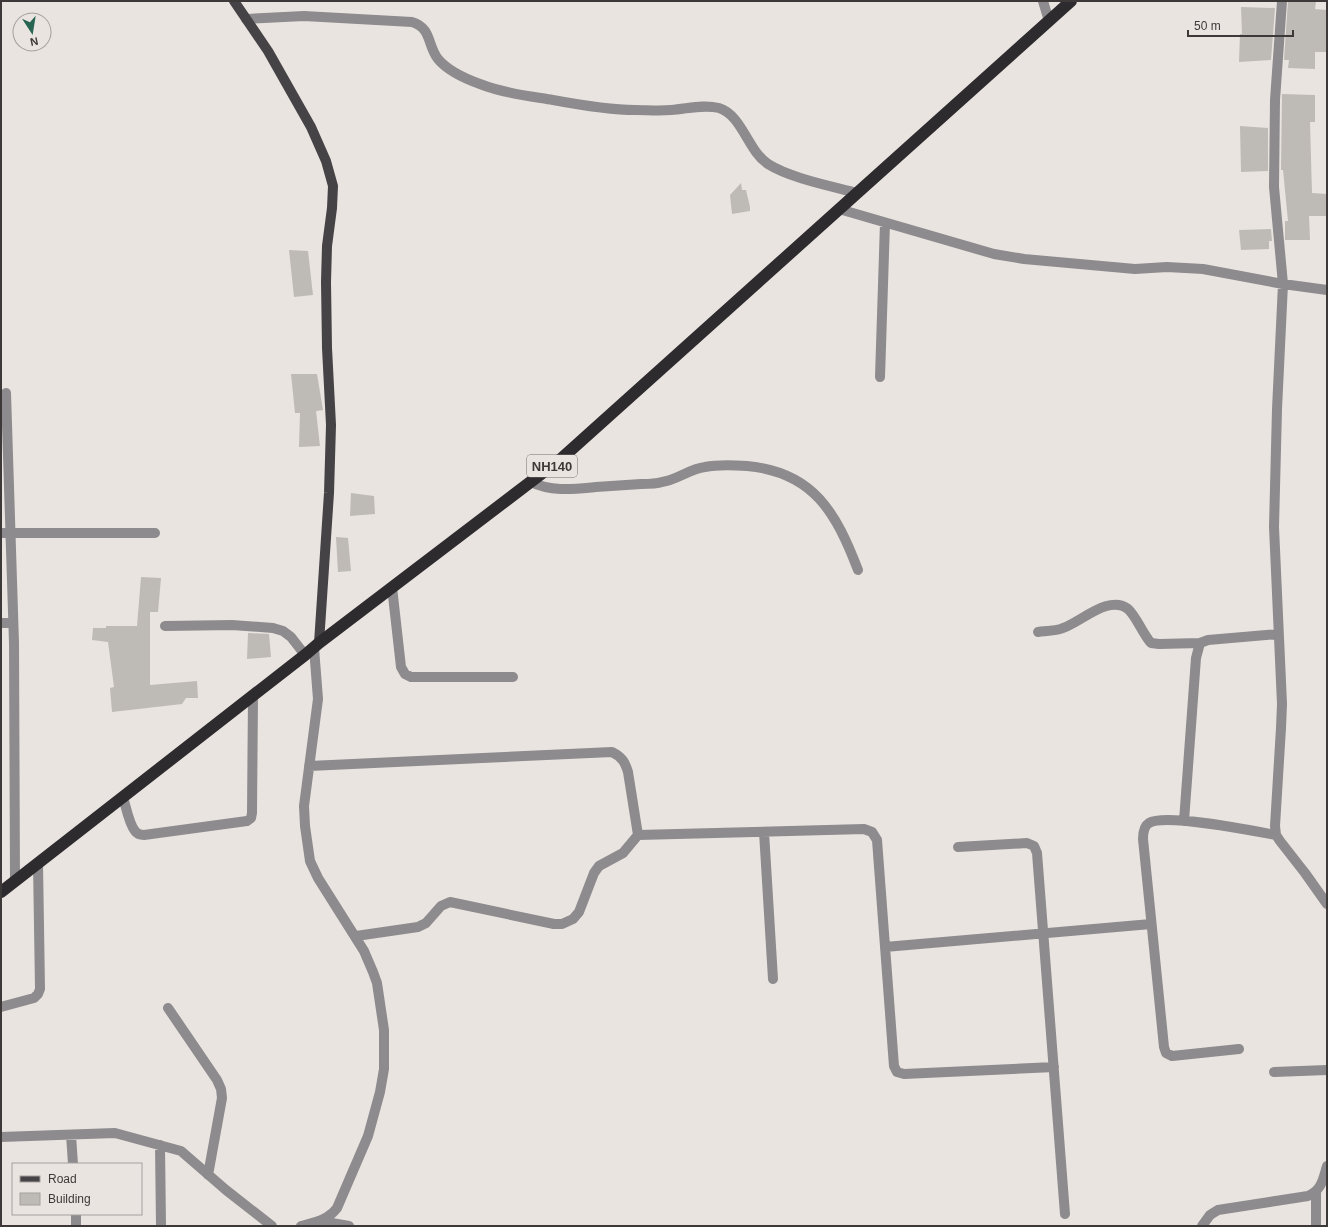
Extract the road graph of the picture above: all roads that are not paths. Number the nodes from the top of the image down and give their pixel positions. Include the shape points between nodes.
1 (234, 1) edge
2 (1043, 1) edge
3 (1071, 1) edge
4 (1282, 1) edge
5 (246, 19) junction
6 (1049, 21) junction
7 (857, 193) junction
8 (839, 210) junction
9 (885, 223) junction
10 (1283, 284) junction
11 (1327, 290) edge
12 (880, 377) dead end
13 (6, 393) dead end
14 (531, 482) junction
15 (6, 532) edge
16 (155, 533) dead end
17 (858, 570) dead end
18 (392, 587) junction
19 (1, 623) edge
20 (13, 623) junction
21 (165, 626) dead end
22 (1038, 632) dead end
23 (1278, 634) junction
24 (1200, 643) junction
25 (313, 648) junction
26 (513, 677) dead end
27 (253, 696) junction
28 (309, 766) junction
29 (123, 797) junction
30 (1184, 821) junction
31 (764, 832) junction
32 (638, 835) junction
33 (1276, 835) junction
34 (958, 847) dead end
35 (38, 863) junction
36 (15, 882) junction
37 (1, 892) edge
38 (1327, 904) edge
39 (1151, 924) junction
40 (1043, 933) junction
41 (356, 936) junction
42 (885, 947) junction
43 (774, 979) dead end
44 (1, 1007) edge
45 (168, 1008) dead end
46 (1239, 1049) dead end
47 (1054, 1067) junction
48 (1327, 1070) edge
49 (1274, 1072) dead end
50 (71, 1135) junction
51 (1, 1137) edge
52 (160, 1145) junction
53 (73, 1163) edge
54 (1327, 1166) edge
55 (208, 1174) junction
56 (1316, 1193) junction
57 (1065, 1214) dead end
58 (76, 1215) edge
59 (320, 1221) junction
60 (76, 1226) edge
61 (161, 1226) edge
62 (272, 1226) edge
63 (301, 1226) edge
64 (349, 1226) edge
65 (1202, 1226) edge
66 (1316, 1226) edge

1 - 5 main road
2 - 6 street
3 - 6 highway, NH140
4 - 10 street via 1275,100 1274,187
5 - 7 street via 304,16 412,22 424,28 437,58 443,65 480,84 513,93 628,110 720,108 735,120 751,147 768,164 805,179
5 - 25 main road via 268,51 311,127 326,161 333,186 326,282 331,425 329,493
6 - 7 highway, NH140
7 - 8 highway, NH140
8 - 9 street
8 - 14 highway, NH140 via 568,452
9 - 10 street via 1024,260 1135,269 1196,268
9 - 12 street
10 - 11 street
10 - 23 street via 1274,527
13 - 15 street
14 - 17 street via 539,486 566,490 662,483 704,467 731,465 778,472 798,480 814,492 846,538
14 - 18 highway, NH140
15 - 16 street
15 - 20 street
18 - 25 highway, NH140
18 - 26 street via 401,667 405,674 411,678
19 - 20 street
20 - 36 street
21 - 25 street via 232,625 273,628
22 - 24 street via 1061,629 1091,612 1113,605 1123,606 1130,611 1151,643
23 - 24 street via 1208,640
23 - 33 street via 1282,718 1275,812
24 - 30 street via 1196,658
25 - 27 highway, NH140
25 - 28 street via 318,699
27 - 29 highway, NH140
27 - 29 street via 251,818 247,821 144,835 138,834 132,826
28 - 32 street via 612,752 620,756 628,772
28 - 41 street via 304,806 310,861 318,878
29 - 35 highway, NH140
30 - 33 street
30 - 39 street via 1151,822 1144,832
31 - 32 street
31 - 42 street via 864,829 872,832 877,840
31 - 43 street
32 - 41 street via 623,853 599,866 579,912 573,919 562,924 450,902 441,906 426,923 418,927
33 - 38 street
34 - 40 street via 1027,843 1034,846 1037,853
35 - 36 highway, NH140
35 - 44 street via 40,989 34,998
36 - 37 highway, NH140
39 - 40 street
39 - 46 street via 1166,1054 1172,1056
40 - 42 street
40 - 47 street
41 - 59 street via 377,983 384,1030 384,1069 365,1144 337,1208 332,1215
42 - 47 street via 894,1066 897,1072 904,1074
45 - 55 street via 221,1089 222,1098
47 - 57 street
48 - 49 street
50 - 51 street
50 - 52 street via 115,1133
50 - 53 street
52 - 55 street via 181,1151
52 - 61 street
54 - 56 street via 1322,1184
55 - 62 street
56 - 65 street via 1218,1210 1210,1215
56 - 66 street
58 - 60 street
59 - 63 street
59 - 64 street

